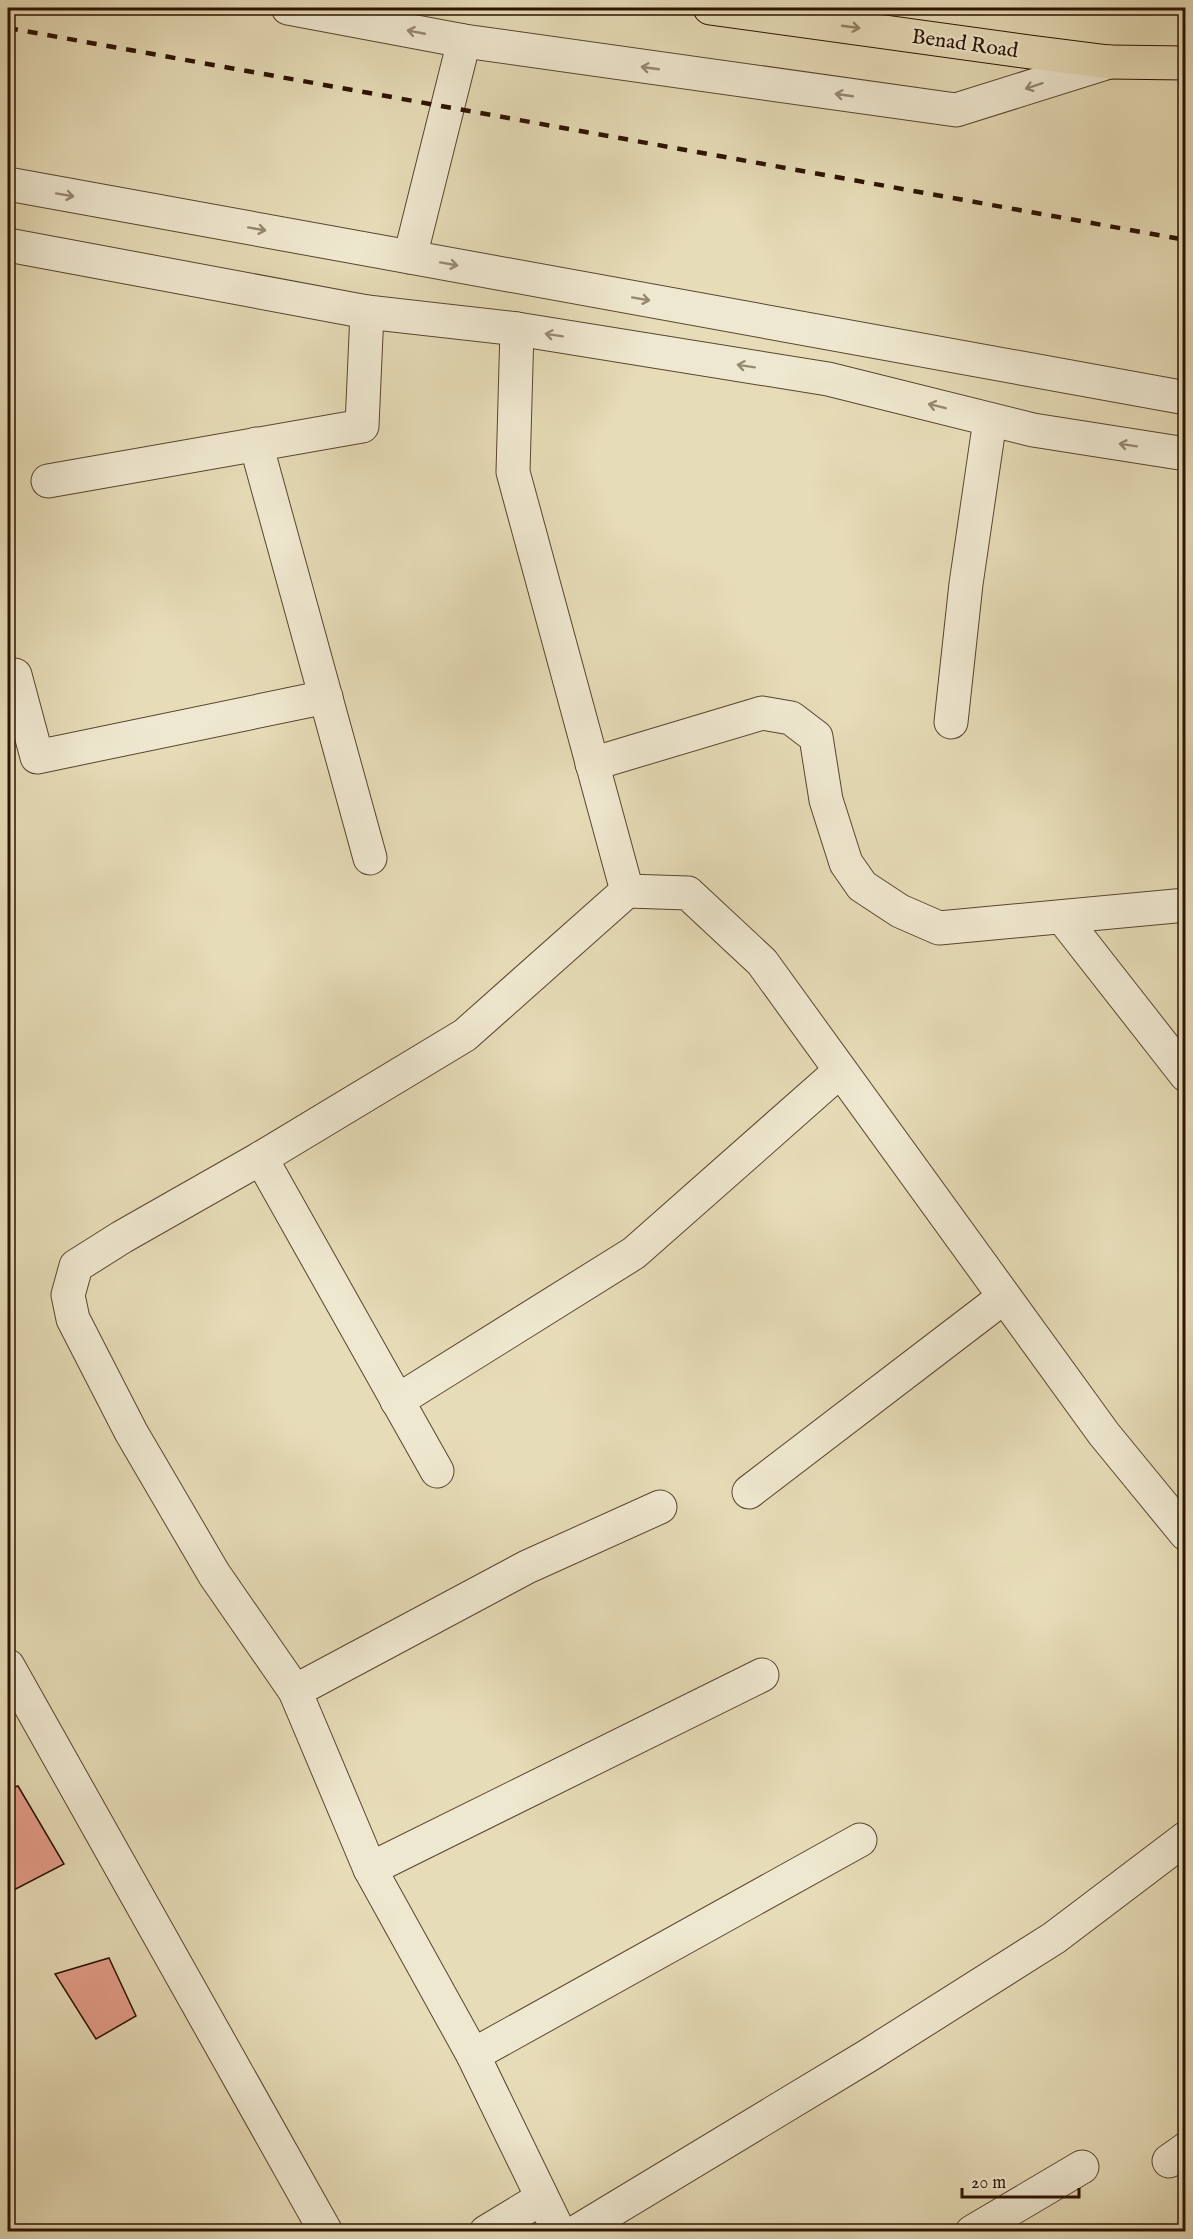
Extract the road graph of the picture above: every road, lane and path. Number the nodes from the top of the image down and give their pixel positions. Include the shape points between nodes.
1 (288, 8) edge
2 (710, 8) edge
3 (464, 41) junction
4 (1109, 62) junction
5 (1185, 63) edge
6 (8, 184) edge
7 (8, 245) edge
8 (410, 257) junction
9 (367, 312) junction
10 (517, 329) junction
11 (1185, 398) edge
12 (990, 420) junction
13 (256, 444) junction
14 (1185, 454) edge
15 (48, 481) dead end
16 (8, 676) edge
17 (326, 697) junction
18 (951, 722) dead end
19 (592, 764) junction
20 (370, 858) dead end
21 (627, 891) junction
22 (1185, 905) edge
23 (1063, 918) junction
24 (840, 1071) junction
25 (1185, 1075) edge
26 (261, 1158) junction
27 (1004, 1297) junction
28 (397, 1401) junction
29 (437, 1471) dead end
30 (749, 1492) dead end
31 (660, 1507) dead end
32 (1185, 1534) edge
33 (8, 1666) edge
34 (762, 1675) dead end
35 (295, 1691) junction
36 (1185, 1838) edge
37 (860, 1840) dead end
38 (370, 1869) junction
39 (472, 2055) junction
40 (1082, 2167) dead end
41 (542, 2198) junction
42 (326, 2232) edge
43 (486, 2232) edge
44 (559, 2232) edge
45 (576, 2232) edge
46 (972, 2232) edge

3 -> 1 street
2 -> 4 main road, Benad Road
4 -> 3 street via 956,110
3 - 8 street
4 - 5 main road, Benad Road
6 -> 8 street
7 - 9 street
8 -> 11 street
9 - 10 street
9 - 13 street via 362,426
12 -> 10 street via 828,379
10 - 19 street via 513,472
14 -> 12 street
12 - 18 street
13 - 15 street
13 - 17 street
16 - 17 street via 15,675 37,757
17 - 20 street
19 - 21 street
19 - 23 street via 762,713 791,718 816,737 826,800 846,863 862,886 900,911 939,928
21 - 24 street via 688,893 762,962
21 - 26 street via 465,1035
22 - 23 street
23 - 25 street
24 - 27 street
24 - 28 street via 634,1252
26 - 28 street
26 - 35 street via 76,1266 68,1295 73,1319 131,1431 214,1574
27 - 30 street
27 - 32 street via 1104,1434
28 - 29 street
31 - 35 street via 527,1567
33 - 42 street
34 - 38 street
35 - 38 street
36 - 45 street via 1054,1938
37 - 39 street
38 - 39 street
39 - 41 street
40 - 46 street
41 - 43 street
41 - 44 street

